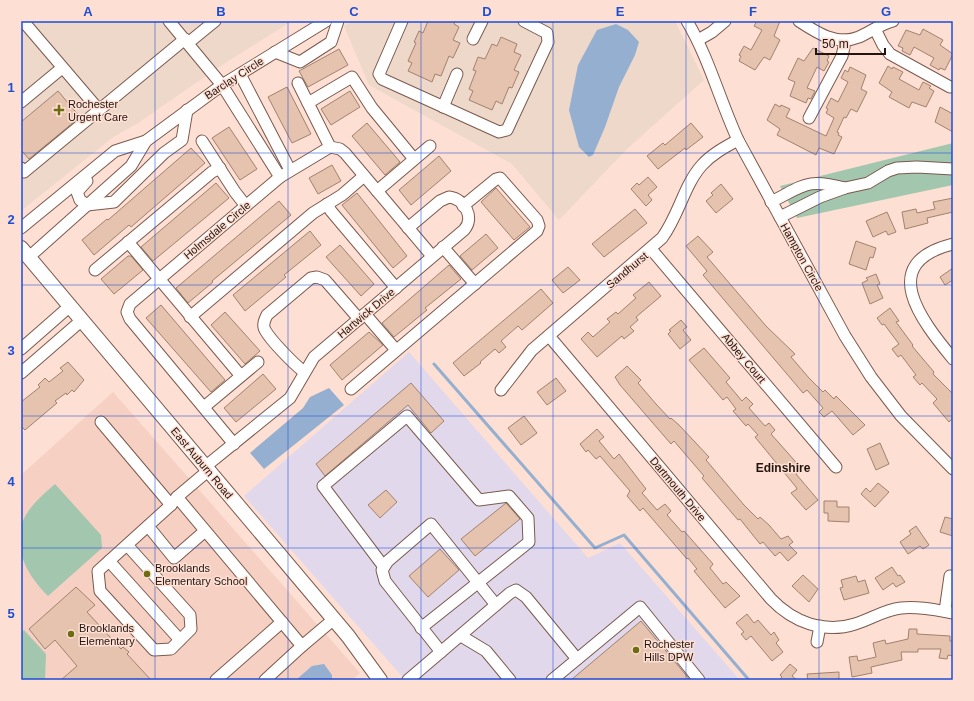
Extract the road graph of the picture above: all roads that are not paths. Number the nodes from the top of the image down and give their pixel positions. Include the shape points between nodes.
1 (23, 21) edge
2 (169, 21) edge
3 (215, 21) edge
4 (326, 21) edge
5 (338, 21) edge
6 (402, 21) edge
7 (482, 21) edge
8 (524, 21) edge
9 (725, 21) edge
10 (893, 21) edge
11 (804, 22) edge
12 (692, 23) edge
13 (875, 29) junction
14 (473, 39) dead end
15 (698, 40) junction
16 (844, 40) junction
17 (187, 41) junction
18 (275, 52) junction
19 (62, 68) junction
20 (240, 74) junction
21 (457, 74) dead end
22 (298, 83) dead end
23 (222, 85) junction
24 (950, 87) dead end
25 (21, 102) edge
26 (308, 103) junction
27 (443, 107) junction
28 (99, 110) junction
29 (187, 110) junction
30 (809, 118) dead end
31 (738, 140) junction
32 (146, 141) junction
33 (202, 141) dead end
34 (430, 146) dead end
35 (330, 147) junction
36 (414, 159) junction
37 (95, 167) junction
38 (952, 167) edge
39 (21, 168) edge
40 (220, 168) junction
41 (290, 170) junction
42 (364, 176) junction
43 (280, 177) junction
44 (845, 188) junction
45 (377, 191) junction
46 (771, 202) junction
47 (327, 204) junction
48 (87, 205) junction
49 (246, 206) junction
50 (463, 206) junction
51 (780, 217) junction
52 (21, 228) edge
53 (408, 228) junction
54 (128, 242) junction
55 (953, 244) edge
56 (443, 247) junction
57 (651, 249) junction
58 (25, 253) edge
59 (432, 256) junction
60 (95, 270) dead end
61 (159, 280) junction
62 (475, 284) junction
63 (396, 288) junction
64 (70, 306) junction
65 (362, 316) junction
66 (190, 317) junction
67 (82, 320) junction
68 (549, 336) junction
69 (21, 349) edge
70 (396, 350) junction
71 (953, 358) edge
72 (258, 362) dead end
73 (304, 372) junction
74 (21, 373) edge
75 (241, 376) junction
76 (351, 389) dead end
77 (501, 390) dead end
78 (204, 407) junction
79 (101, 422) dead end
80 (234, 444) junction
81 (836, 467) dead end
82 (207, 468) junction
83 (953, 469) edge
84 (174, 501) junction
85 (148, 526) junction
86 (205, 531) junction
87 (127, 545) junction
88 (109, 561) junction
89 (384, 567) junction
90 (950, 576) dead end
91 (478, 583) junction
92 (496, 605) junction
93 (949, 612) edge
94 (334, 619) junction
95 (282, 622) junction
96 (820, 626) junction
97 (422, 628) junction
98 (461, 636) junction
99 (180, 640) junction
100 (816, 642) dead end
101 (302, 646) junction
102 (442, 652) junction
103 (577, 659) junction
104 (216, 680) edge
105 (265, 680) edge
106 (380, 680) edge
107 (408, 680) edge
108 (510, 680) edge
109 (552, 680) edge
110 (699, 680) edge

1 - 19 street
2 - 17 street
3 - 17 street
4 - 18 street, Barclay Circle
5 - 18 street via 331,42 300,62
6 - 27 street via 379,74 382,79
7 - 14 street
8 - 27 street via 547,33 548,42 507,130 499,132
9 - 15 street
10 - 13 street
11 - 16 street via 831,39
12 - 15 street, Hampton Circle
13 - 16 street via 858,38
13 - 24 street via 890,54
15 - 31 street, Hampton Circle via 723,108
16 - 30 street via 842,56
17 - 23 street
17 - 28 street
18 - 20 street, Barclay Circle
19 - 25 street
19 - 28 street
20 - 23 street, Barclay Circle
20 - 41 street
21 - 27 street
22 - 26 street
23 - 29 street, Barclay Circle
23 - 43 street
26 - 35 street
26 - 36 street via 352,76 372,108
28 - 39 street via 24,172
29 - 32 street, Barclay Circle
29 - 48 street via 182,140 164,153 114,202
31 - 46 street, Hampton Circle
31 - 57 street, Sandhurst via 714,154 700,168 691,180 671,225
32 - 37 street, Barclay Circle via 115,151
32 - 48 street, Barclay Circle via 131,166
33 - 40 street
34 - 36 street
35 - 41 street, Holmsdale Circle
35 - 42 street via 340,149
36 - 45 street
37 - 48 street, Barclay Circle via 77,192 80,200
37 - 52 street, Barclay Circle
38 - 44 street via 897,168 868,183
40 - 49 street
40 - 54 street
41 - 43 street, Holmsdale Circle
42 - 45 street
42 - 47 street via 342,196
43 - 49 street, Holmsdale Circle
44 - 46 street via 814,182
44 - 51 street
45 - 53 street
46 - 51 street, Hampton Circle
47 - 63 street
47 - 66 street
48 - 58 street, Barclay Circle
49 - 61 street, Holmsdale Circle
50 - 53 street via 453,197 444,198
50 - 56 street, Hartwick Drive via 469,213 468,226
50 - 62 street via 500,178 537,220 539,226
51 - 83 street, Hampton Circle via 845,336 871,377 901,416
53 - 59 street
54 - 60 street
54 - 61 street
55 - 71 street via 923,256 914,268 910,282 920,312
56 - 59 street, Hartwick Drive
56 - 62 street
57 - 68 street, Sandhurst
57 - 81 street, Abbey Court
58 - 64 main road, East Auburn Road
59 - 63 street, Hartwick Drive
61 - 66 street
61 - 78 street, Holmsdale Circle via 130,304 128,316
62 - 70 street
63 - 65 street, Hartwick Drive
64 - 67 main road, East Auburn Road
64 - 69 street
65 - 70 street
65 - 73 street, Hartwick Drive via 314,357
65 - 73 street via 325,280 316,277 311,278 267,315 265,330 296,367
66 - 75 street
67 - 74 street
67 - 82 main road, East Auburn Road
68 - 77 street, Sandhurst via 526,357
68 - 96 street, Dartmouth Drive via 771,599 795,619
70 - 76 street
72 - 75 street
73 - 80 street, Hartwick Drive via 290,398
75 - 78 street
78 - 80 street, Holmsdale Circle
79 - 84 street
80 - 82 street, Hartwick Drive
82 - 84 street, Hartwick Drive
82 - 94 main road, East Auburn Road
84 - 85 street, Hartwick Drive
84 - 86 street
85 - 86 street via 174,558
85 - 87 street, Hartwick Drive
86 - 95 street
87 - 88 street, Hartwick Drive
87 - 99 street via 190,615 191,629
88 - 99 street
88 - 99 street, Hartwick Drive via 98,571 100,591 154,650 170,649
89 - 91 street via 431,524
89 - 91 street via 323,486 407,416 479,500 509,496 528,518 529,542
89 - 97 street via 384,581
90 - 93 street, Dartmouth Drive
91 - 92 street
91 - 97 street
92 - 98 street
92 - 103 street via 510,593 518,590
93 - 96 street, Dartmouth Drive via 901,608 883,612 849,626
94 - 101 street
94 - 106 main road, East Auburn Road
95 - 101 street
95 - 104 street
96 - 100 street
97 - 102 street
98 - 102 street
98 - 108 street via 486,651
101 - 105 street
102 - 107 street
103 - 109 street
103 - 110 street via 640,607

